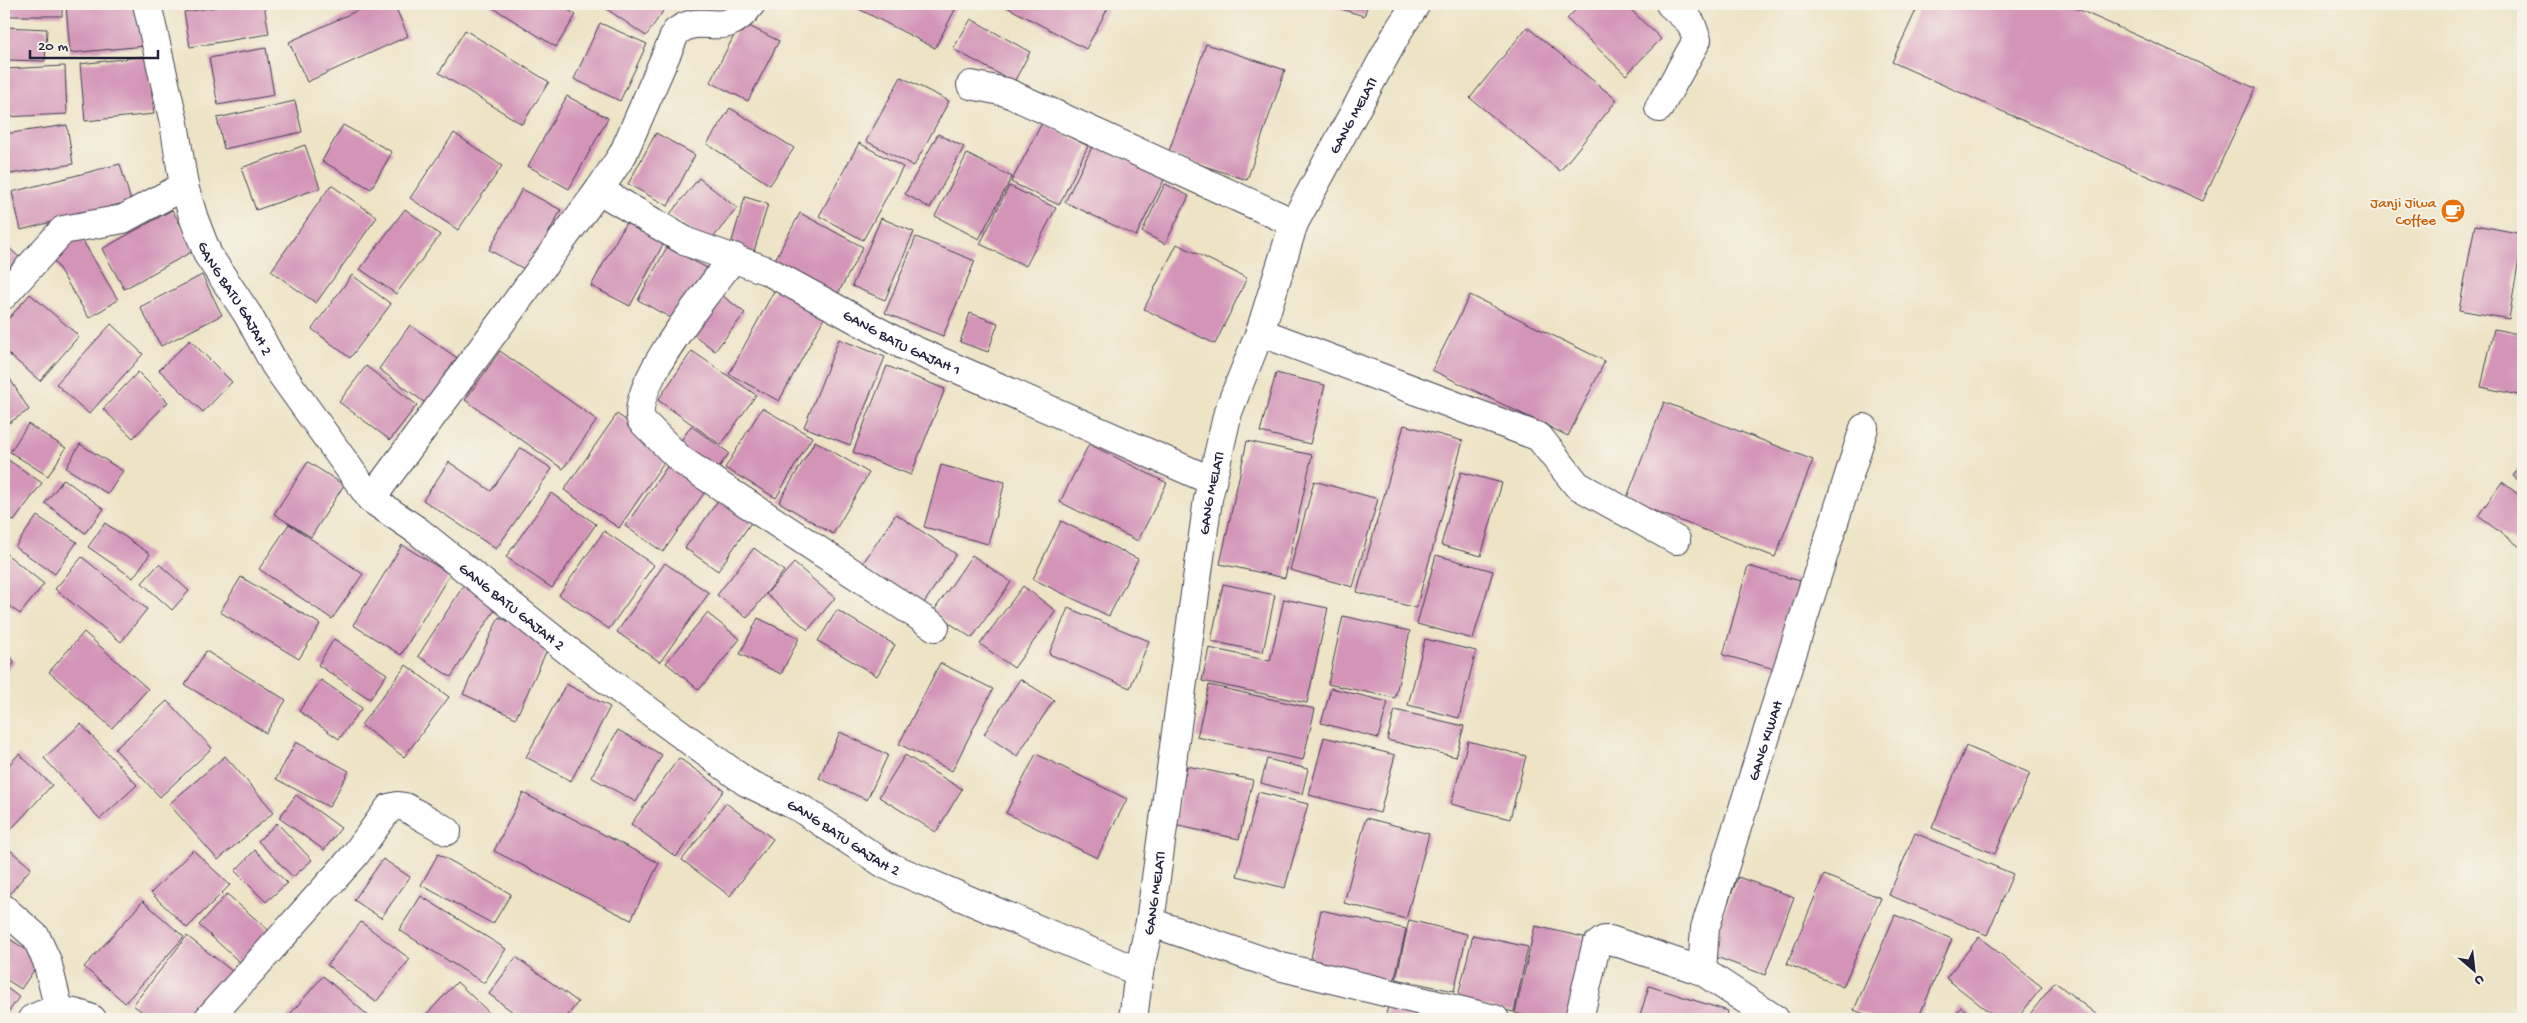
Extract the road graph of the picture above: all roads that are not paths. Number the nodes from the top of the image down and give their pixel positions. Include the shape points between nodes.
1 (147, 4) edge
2 (751, 4) edge
3 (1416, 4) edge
4 (1670, 4) edge
5 (971, 85) dead end
6 (1659, 108) dead end
7 (184, 186) junction
8 (599, 190) junction
9 (1294, 223) junction
10 (734, 258) junction
11 (4, 294) edge
12 (1260, 332) junction
13 (1864, 428) dead end
14 (1212, 481) junction
15 (371, 499) junction
16 (1676, 540) dead end
17 (935, 627) dead end
18 (447, 830) dead end
19 (4, 909) edge
20 (1150, 922) junction
21 (1702, 971) junction
22 (1139, 972) junction
23 (59, 1010) junction
24 (32, 1019) edge
25 (92, 1019) edge
26 (208, 1019) edge
27 (1133, 1019) edge
28 (1495, 1019) edge
29 (1579, 1019) edge
30 (1774, 1019) edge

1 - 7 street, GANG BATU GAJAH 2 via 174,123
2 - 8 street via 742,16 728,25 692,24 676,32 623,154
3 - 9 street, GANG MELATI
4 - 6 street via 1691,23 1697,40
5 - 9 street via 1006,92
7 - 11 street via 123,219 63,230
7 - 15 street, GANG BATU GAJAH 2 via 208,255 248,315 275,365
8 - 10 street, GANG BATU GAJAH 1 via 687,242
8 - 15 street
9 - 12 street, GANG MELATI
10 - 14 street, GANG BATU GAJAH 1 via 768,271 903,345
10 - 17 street via 662,356 644,390 639,412 642,420 681,460
12 - 14 street, GANG MELATI via 1228,412
12 - 16 street via 1539,437 1577,484
13 - 21 street, GANG KIWAH via 1705,928
14 - 20 street, GANG MELATI
15 - 22 street, GANG BATU GAJAH 2 via 418,531 581,661 746,782 800,808 886,865
18 - 26 street via 406,808 389,808 355,855
19 - 23 street via 36,937 47,961
20 - 22 street, GANG MELATI
20 - 28 street via 1271,964
21 - 29 street via 1604,940 1596,946
21 - 30 street
22 - 27 street, GANG MELATI
23 - 24 street
23 - 25 street

